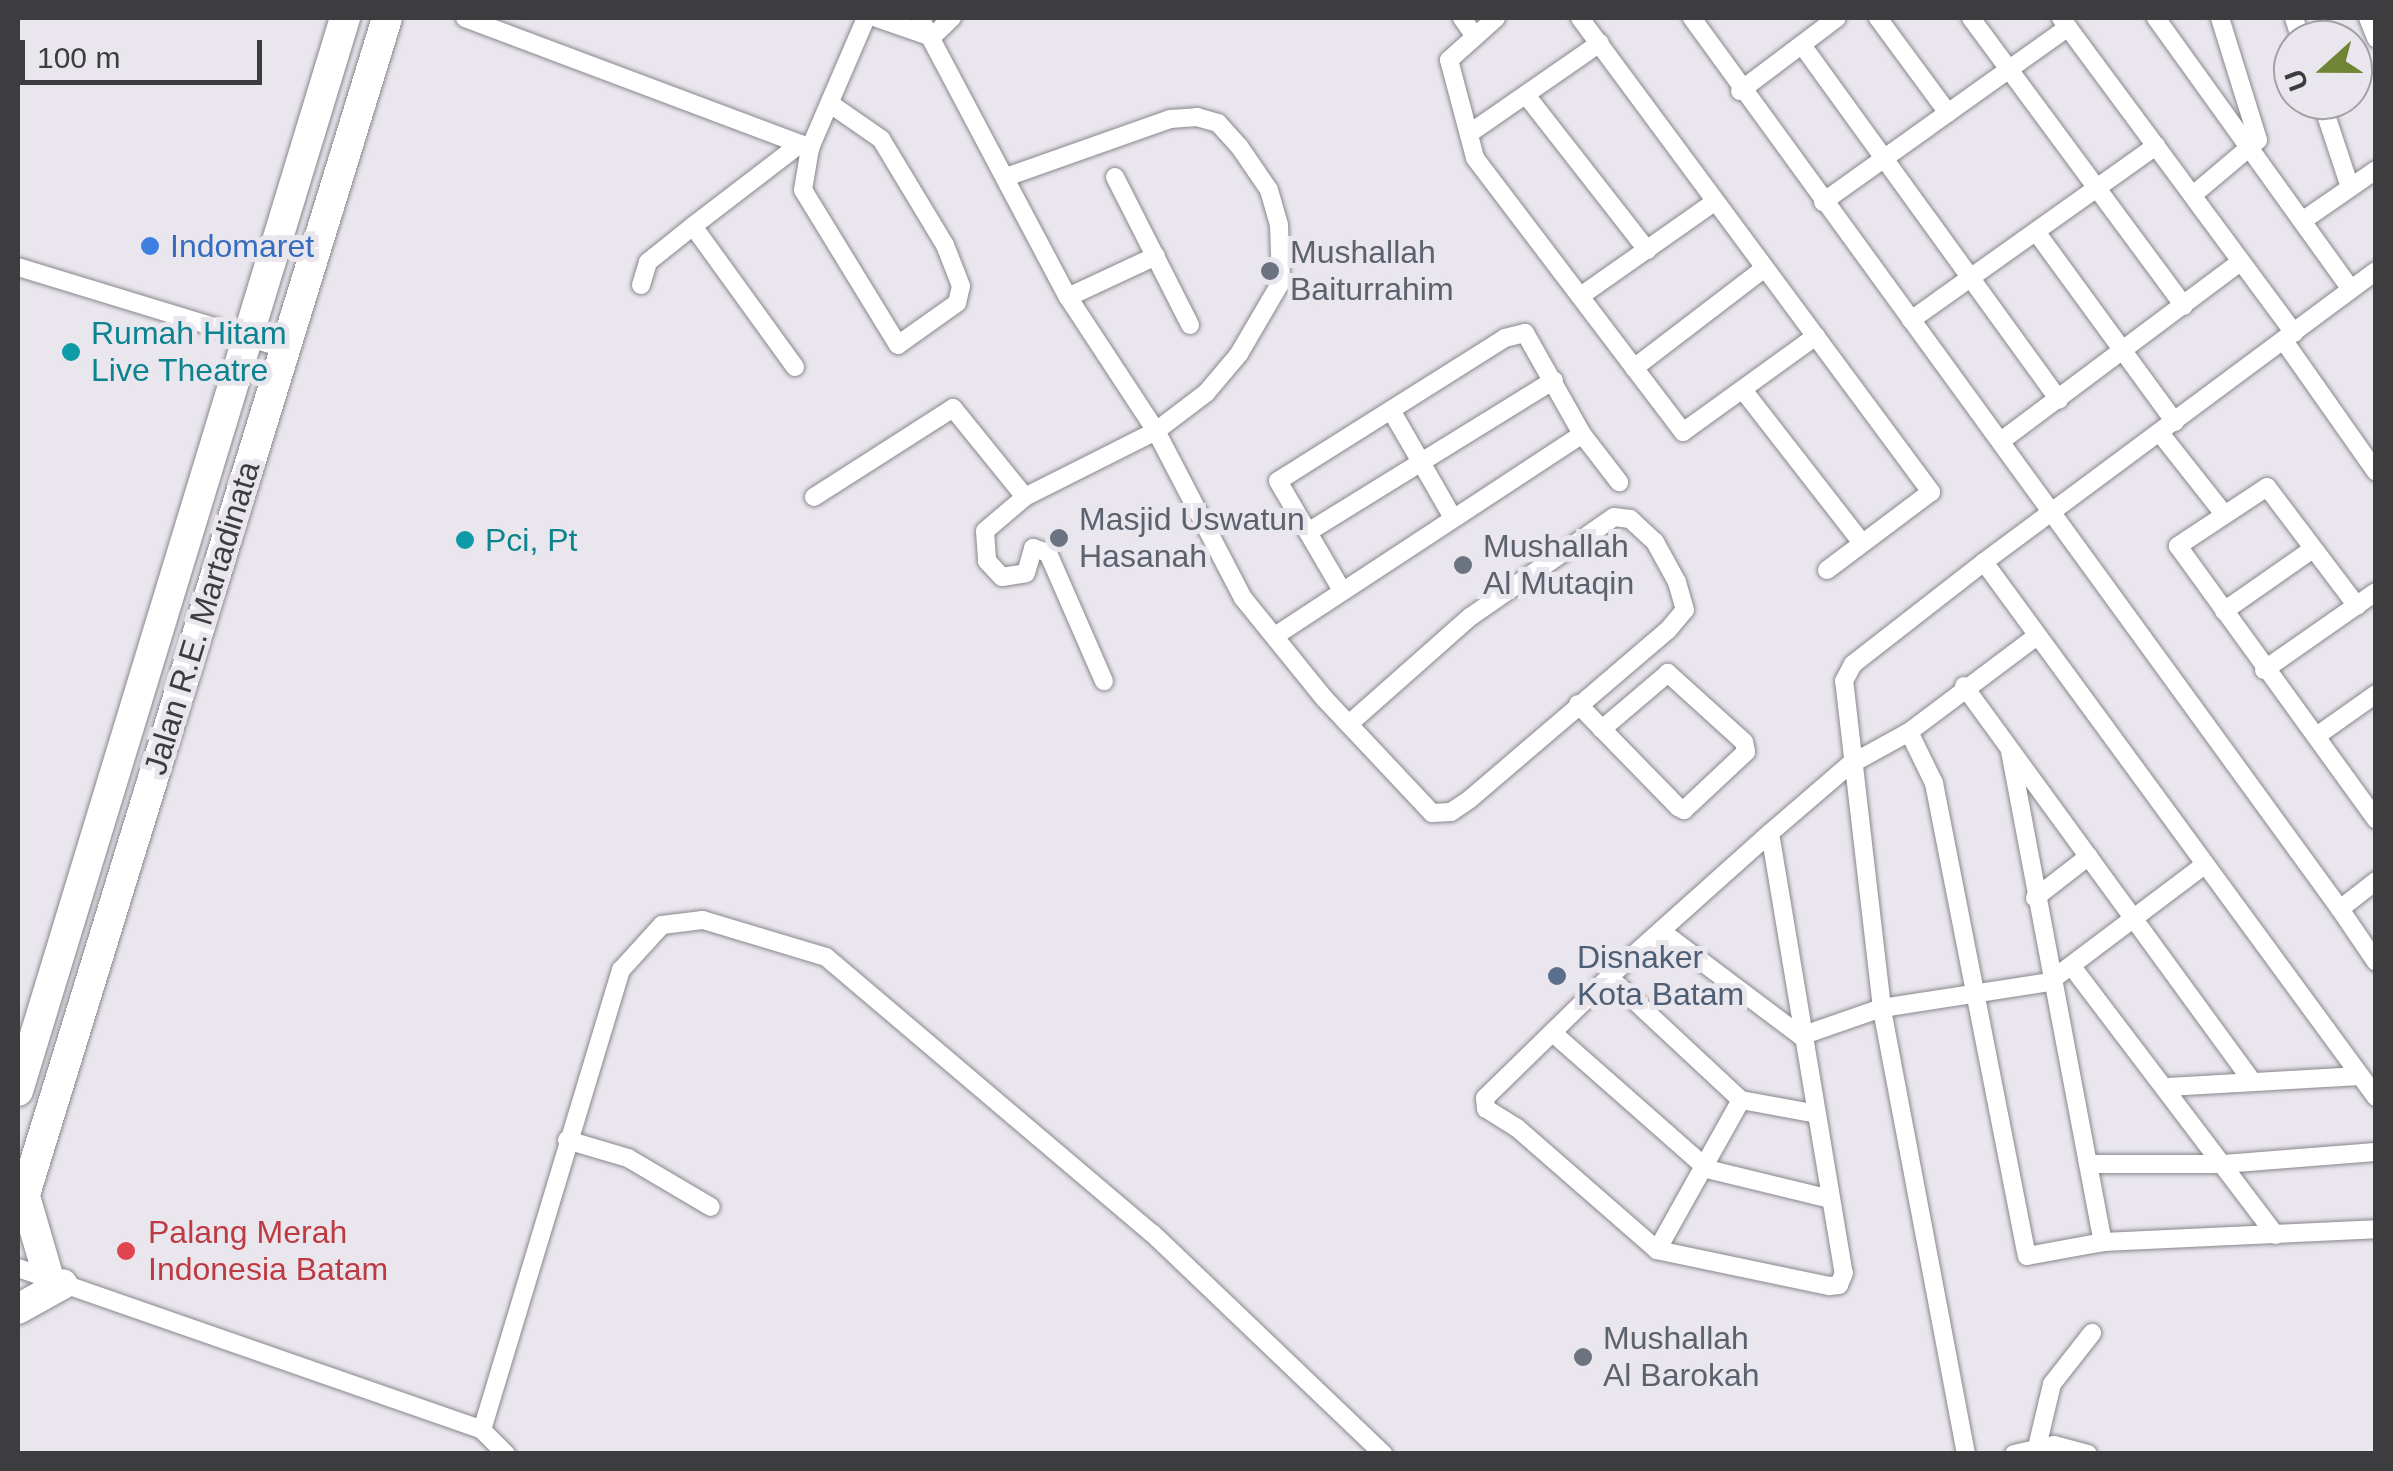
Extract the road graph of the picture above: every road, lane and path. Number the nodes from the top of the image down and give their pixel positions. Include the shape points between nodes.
1 (346, 18) edge
2 (387, 18) edge
3 (464, 18) edge
4 (866, 18) edge
5 (877, 18) edge
6 (920, 18) edge
7 (952, 18) edge
8 (1462, 18) edge
9 (1496, 18) edge
10 (1580, 18) edge
11 (1692, 18) edge
12 (1837, 18) edge
13 (1878, 18) edge
14 (1971, 18) edge
15 (2156, 18) edge
16 (2220, 18) edge
17 (2368, 18) edge
18 (2064, 22) edge
19 (1474, 35) junction
20 (932, 37) junction
21 (2376, 38) edge
22 (1600, 44) junction
23 (1802, 45) junction
24 (2014, 71) junction
25 (1740, 91) junction
26 (1526, 95) junction
27 (832, 105) junction
28 (1948, 113) junction
29 (2328, 120) edge
30 (1470, 133) junction
31 (805, 146) junction
32 (2156, 146) junction
33 (2253, 149) junction
34 (1886, 156) junction
35 (2376, 170) edge
36 (1009, 176) junction
37 (1115, 177) dead end
38 (2350, 187) junction
39 (2098, 190) junction
40 (2193, 195) junction
41 (1823, 202) junction
42 (1714, 204) junction
43 (2305, 219) junction
44 (692, 226) junction
45 (2037, 234) junction
46 (1648, 250) junction
47 (1156, 256) junction
48 (2240, 262) junction
49 (18, 267) edge
50 (1762, 270) junction
51 (2376, 271) edge
52 (1974, 278) junction
53 (642, 284) dead end
54 (2352, 289) junction
55 (1582, 295) junction
56 (1068, 297) junction
57 (2184, 306) junction
58 (1910, 320) junction
59 (1190, 325) dead end
60 (1816, 336) junction
61 (2289, 337) junction
62 (249, 342) junction
63 (286, 349) junction
64 (2123, 352) junction
65 (795, 367) dead end
66 (1634, 368) junction
67 (1554, 380) junction
68 (1744, 390) junction
69 (2059, 400) junction
70 (1390, 410) junction
71 (2168, 428) junction
72 (1156, 431) junction
73 (1582, 434) junction
74 (2001, 441) junction
75 (1420, 461) junction
76 (2376, 472) edge
77 (1619, 482) dead end
78 (814, 497) dead end
79 (1025, 497) junction
80 (2053, 509) junction
81 (2224, 514) junction
82 (1453, 518) junction
83 (1308, 532) junction
84 (1862, 543) junction
85 (2313, 550) junction
86 (1984, 562) junction
87 (1826, 570) dead end
88 (1341, 590) junction
89 (2376, 592) edge
90 (2357, 606) junction
91 (2224, 611) junction
92 (1276, 636) junction
93 (2036, 636) junction
94 (2264, 670) junction
95 (1104, 681) dead end
96 (1964, 686) junction
97 (2376, 694) edge
98 (1578, 704) junction
99 (1349, 724) junction
100 (1602, 728) junction
101 (1909, 732) junction
102 (2318, 736) junction
103 (2010, 750) junction
104 (1849, 765) junction
105 (2376, 787) edge
106 (2360, 798) junction
107 (2376, 820) edge
108 (1770, 833) junction
109 (2089, 856) junction
110 (2204, 864) junction
111 (2376, 881) edge
112 (2035, 898) junction
113 (2340, 909) junction
114 (2134, 917) junction
115 (1661, 931) junction
116 (2376, 962) edge
117 (2073, 968) junction
118 (1608, 977) junction
119 (2050, 982) junction
120 (1975, 995) junction
121 (1882, 1008) junction
122 (1552, 1033) junction
123 (1801, 1036) junction
124 (2360, 1076) junction
125 (2253, 1082) junction
126 (2168, 1087) junction
127 (18, 1091) edge
128 (2376, 1097) edge
129 (1741, 1100) junction
130 (1817, 1114) junction
131 (568, 1140) junction
132 (2376, 1152) edge
133 (2088, 1164) junction
134 (2223, 1164) junction
135 (1707, 1168) junction
136 (1830, 1200) junction
137 (21, 1205) edge
138 (711, 1207) dead end
139 (2376, 1229) edge
140 (2276, 1235) junction
141 (2103, 1242) junction
142 (1657, 1250) junction
143 (18, 1268) edge
144 (56, 1282) junction
145 (18, 1309) edge
146 (2092, 1334) dead end
147 (482, 1430) junction
148 (2037, 1447) junction
149 (506, 1454) edge
150 (1383, 1454) edge
151 (1966, 1454) edge
152 (2014, 1454) edge
153 (2088, 1454) edge

1 - 62 highway, Jalan R.E. Martadinata
2 - 63 highway, Jalan R.E. Martadinata
3 - 31 street
4 - 27 street
5 - 20 street
6 - 20 street
7 - 20 street
8 - 19 street
9 - 19 street
10 - 22 street
11 - 25 street
12 - 23 street
13 - 28 street
14 - 24 street
15 - 33 street
16 - 33 street via 2259,128
17 - 21 street
18 - 24 street
18 - 32 street
19 - 30 street via 1449,60
20 - 36 street
22 - 26 street
22 - 42 street
23 - 25 street
23 - 34 street
24 - 28 street
24 - 39 street
25 - 41 street
26 - 30 street
26 - 46 street
27 - 31 street
27 - 31 street via 881,139 961,286 957,303 898,345 802,190
28 - 34 street
29 - 38 street
30 - 55 street via 1475,158
31 - 44 street
32 - 39 street
32 - 40 street
33 - 40 street
33 - 43 street
34 - 41 street
34 - 52 street
35 - 38 street
36 - 56 street
36 - 72 street via 1170,118 1197,117 1218,123 1269,190 1284,255 1281,282 1239,354 1206,392
37 - 47 street
38 - 43 street
39 - 45 street
39 - 57 street
40 - 48 street
41 - 58 street
42 - 46 street
42 - 50 street
43 - 54 street
44 - 53 street via 648,262
44 - 65 street
45 - 52 street
45 - 64 street
46 - 55 street
47 - 56 street
47 - 59 street
48 - 57 street
48 - 61 street
49 - 62 street
50 - 60 street
50 - 66 street
51 - 54 street
52 - 58 street
52 - 69 street
54 - 61 street
55 - 66 street
56 - 72 street
57 - 64 street
58 - 74 street
60 - 68 street
60 - 84 street via 1931,492
61 - 71 street
61 - 76 street
62 - 63 street
62 - 127 highway, Jalan R.E. Martadinata
63 - 137 highway, Jalan R.E. Martadinata
64 - 69 street
64 - 71 street
66 - 68 street via 1683,432
67 - 70 street via 1525,333 1516,333
67 - 73 street
67 - 75 street
68 - 84 street
69 - 74 street
70 - 75 street
70 - 83 street via 1278,481
71 - 80 street
71 - 81 street
72 - 79 street
72 - 92 street via 1217,554
73 - 77 street
73 - 82 street
74 - 80 street
75 - 82 street
75 - 83 street
78 - 79 street via 953,408
79 - 95 street via 986,531 987,561 1002,578 1014,579 1029,569 1033,548 1048,554
80 - 86 street
80 - 113 street
81 - 85 street via 2268,487
81 - 91 street via 2178,546
82 - 88 street
83 - 88 street
84 - 87 street
85 - 90 street
85 - 91 street
86 - 93 street
86 - 104 street via 1853,664 1843,696
88 - 92 street
89 - 90 street
90 - 94 street
91 - 94 street
92 - 99 street
93 - 96 street
93 - 110 street
94 - 102 street
96 - 101 street
96 - 103 street
97 - 102 street
98 - 99 street via 1450,812 1432,813
98 - 99 street via 1684,610 1655,542 1630,519 1602,523 1470,617
98 - 100 street
100 - 100 street via 1684,810 1746,752 1744,742 1668,673
101 - 104 street
101 - 120 street via 1934,784
102 - 106 street
103 - 109 street
103 - 112 street
104 - 108 street
104 - 121 street
105 - 106 street
106 - 107 street
108 - 115 street
108 - 123 street
109 - 112 street
109 - 114 street
110 - 114 street
110 - 124 street
111 - 113 street
112 - 119 street
113 - 116 street
114 - 117 street
114 - 125 street
115 - 118 street
115 - 123 street
117 - 119 street
117 - 126 street
118 - 122 street
118 - 129 street
119 - 120 street
119 - 133 street
120 - 121 street
120 - 141 street via 2027,1256
121 - 123 street
121 - 151 street
122 - 135 street
122 - 142 street via 1485,1098 1486,1109 1518,1128
123 - 130 street
124 - 125 street
124 - 128 street
125 - 126 street
126 - 134 street
129 - 130 street
129 - 135 street
130 - 136 street
131 - 138 street via 628,1158
131 - 147 street
131 - 150 street via 621,970 662,925 703,920 826,956 1152,1233
132 - 134 street
133 - 134 street
133 - 141 street
134 - 140 street
135 - 136 street
135 - 142 street
136 - 142 street via 1844,1273 1839,1284
137 - 144 highway
139 - 140 street
140 - 141 street
143 - 144 street
144 - 145 highway
144 - 147 street
146 - 148 street via 2052,1384
147 - 149 street
148 - 152 street
148 - 153 street

